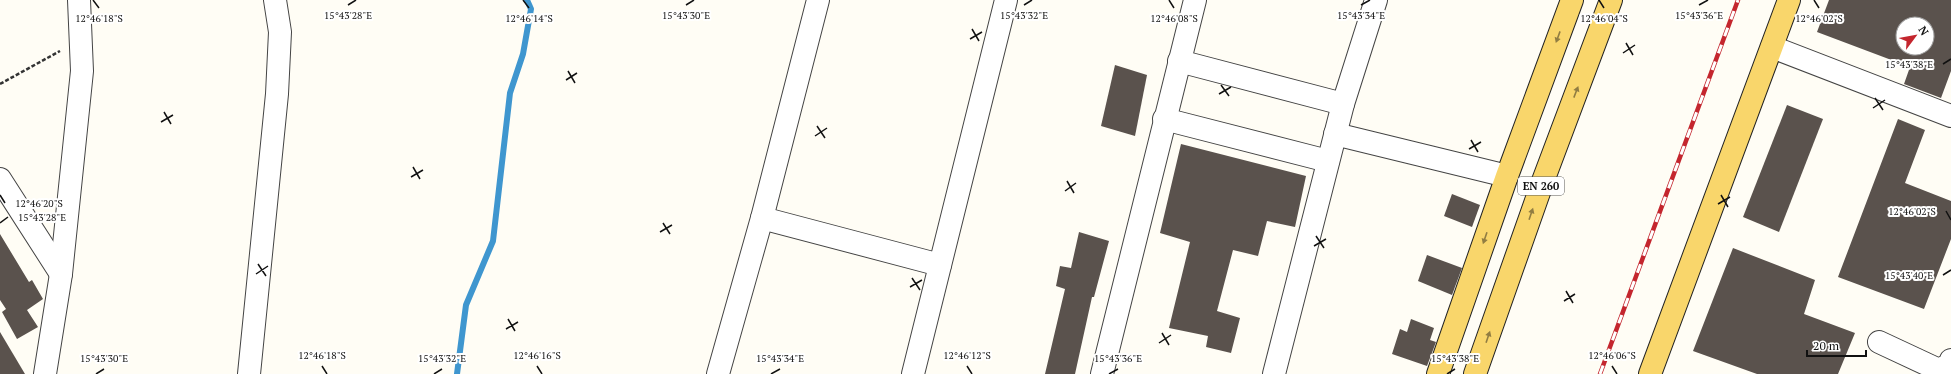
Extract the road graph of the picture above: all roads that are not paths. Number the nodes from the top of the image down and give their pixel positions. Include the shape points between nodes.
1 (79, 0) edge
2 (275, 0) edge
3 (818, 0) edge
4 (1006, 0) edge
5 (1194, 0) edge
6 (1376, 0) edge
7 (1572, 0) edge
8 (1611, 0) edge
9 (1789, 0) edge
10 (1772, 47) junction
11 (1179, 61) junction
12 (1343, 104) junction
13 (1951, 116) edge
14 (1164, 119) junction
15 (1335, 134) junction
16 (1328, 161) junction
17 (1507, 176) junction
18 (0, 179) edge
19 (762, 218) junction
20 (940, 265) junction
21 (61, 274) junction
22 (1879, 342) dead end
23 (1951, 360) edge
24 (1440, 367) edge
25 (46, 374) edge
26 (249, 374) edge
27 (718, 374) edge
28 (913, 374) edge
29 (1102, 374) edge
30 (1274, 374) edge
31 (1476, 374) edge
32 (1650, 374) edge

1 - 21 street via 82,71
2 - 26 street via 280,32 277,94
3 - 19 street
4 - 20 street
5 - 11 street
6 - 12 street
7 -> 17 main road, EN 260
31 -> 8 main road, EN 260 via 1542,181
9 - 10 main road
10 - 13 street
10 - 32 main road
11 - 12 street
11 - 14 street
12 - 15 street
14 - 16 street
14 - 29 street
15 - 16 street
15 - 17 street
16 - 30 street
17 -> 24 main road, EN 260
18 - 21 street
19 - 20 street
19 - 27 street
20 - 28 street
21 - 25 street
22 - 23 street via 1939,370 1950,364
24 - 31 main road

